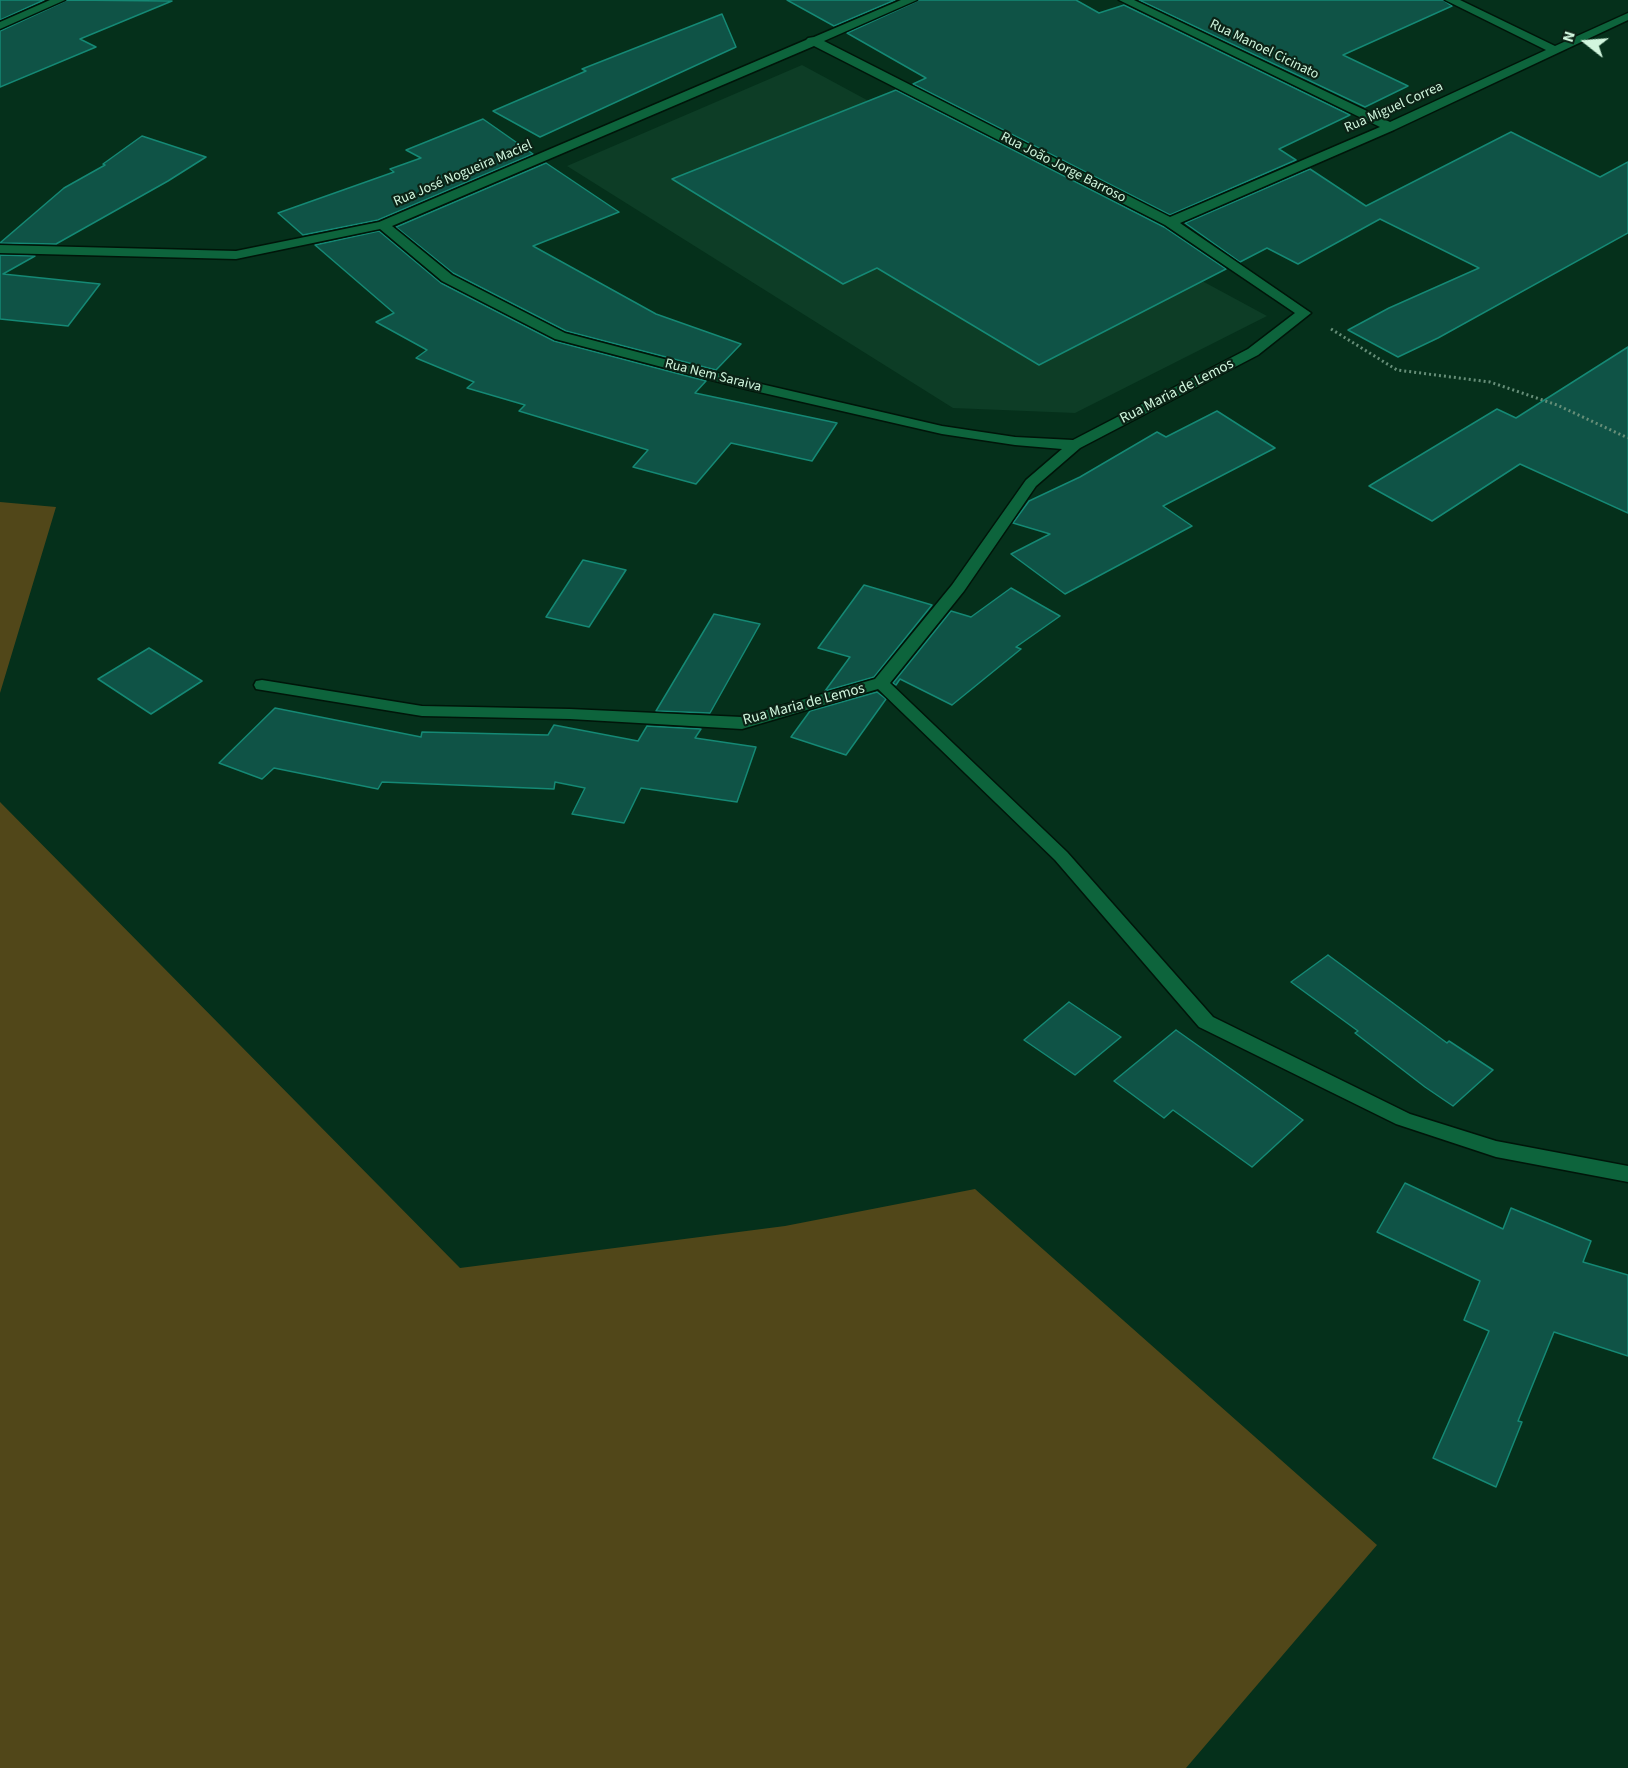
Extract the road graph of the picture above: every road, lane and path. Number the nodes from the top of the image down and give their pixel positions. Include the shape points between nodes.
1 (59, 0) edge
2 (911, 0) edge
3 (1125, 0) edge
4 (1451, 0) edge
5 (1628, 16) edge
6 (0, 26) edge
7 (812, 40) junction
8 (1555, 50) junction
9 (1390, 127) junction
10 (1170, 222) junction
11 (383, 225) junction
12 (0, 249) edge
13 (1304, 313) junction
14 (1628, 438) edge
15 (1075, 445) junction
16 (881, 683) junction
17 (262, 685) dead end
18 (1628, 1174) edge

1 - 6 street
2 - 7 street, Rua José Nogueira Maciel
3 - 9 street, Rua Manoel Cicinato
4 - 8 street
5 - 8 street, Rua Miguel Correa
7 - 10 street, Rua João Jorge Barroso
7 - 11 street, Rua José Nogueira Maciel
8 - 9 street, Rua Miguel Correa
9 - 10 street, Rua Miguel Correa
10 - 13 street, Rua João Jorge Barroso
11 - 12 street, Rua José Nogueira Maciel via 236,255
11 - 15 street, Rua Nem Saraiva via 447,278 560,336 746,386 942,430
13 - 14 path via 1397,370 1490,382 1557,405
13 - 15 street, Rua Maria de Lemos via 1253,352
15 - 16 street, Rua Maria de Lemos via 1031,483 958,588
16 - 17 street, Rua Maria de Lemos via 742,723 422,711
16 - 18 street via 1062,856 1206,1022 1402,1119 1496,1149

